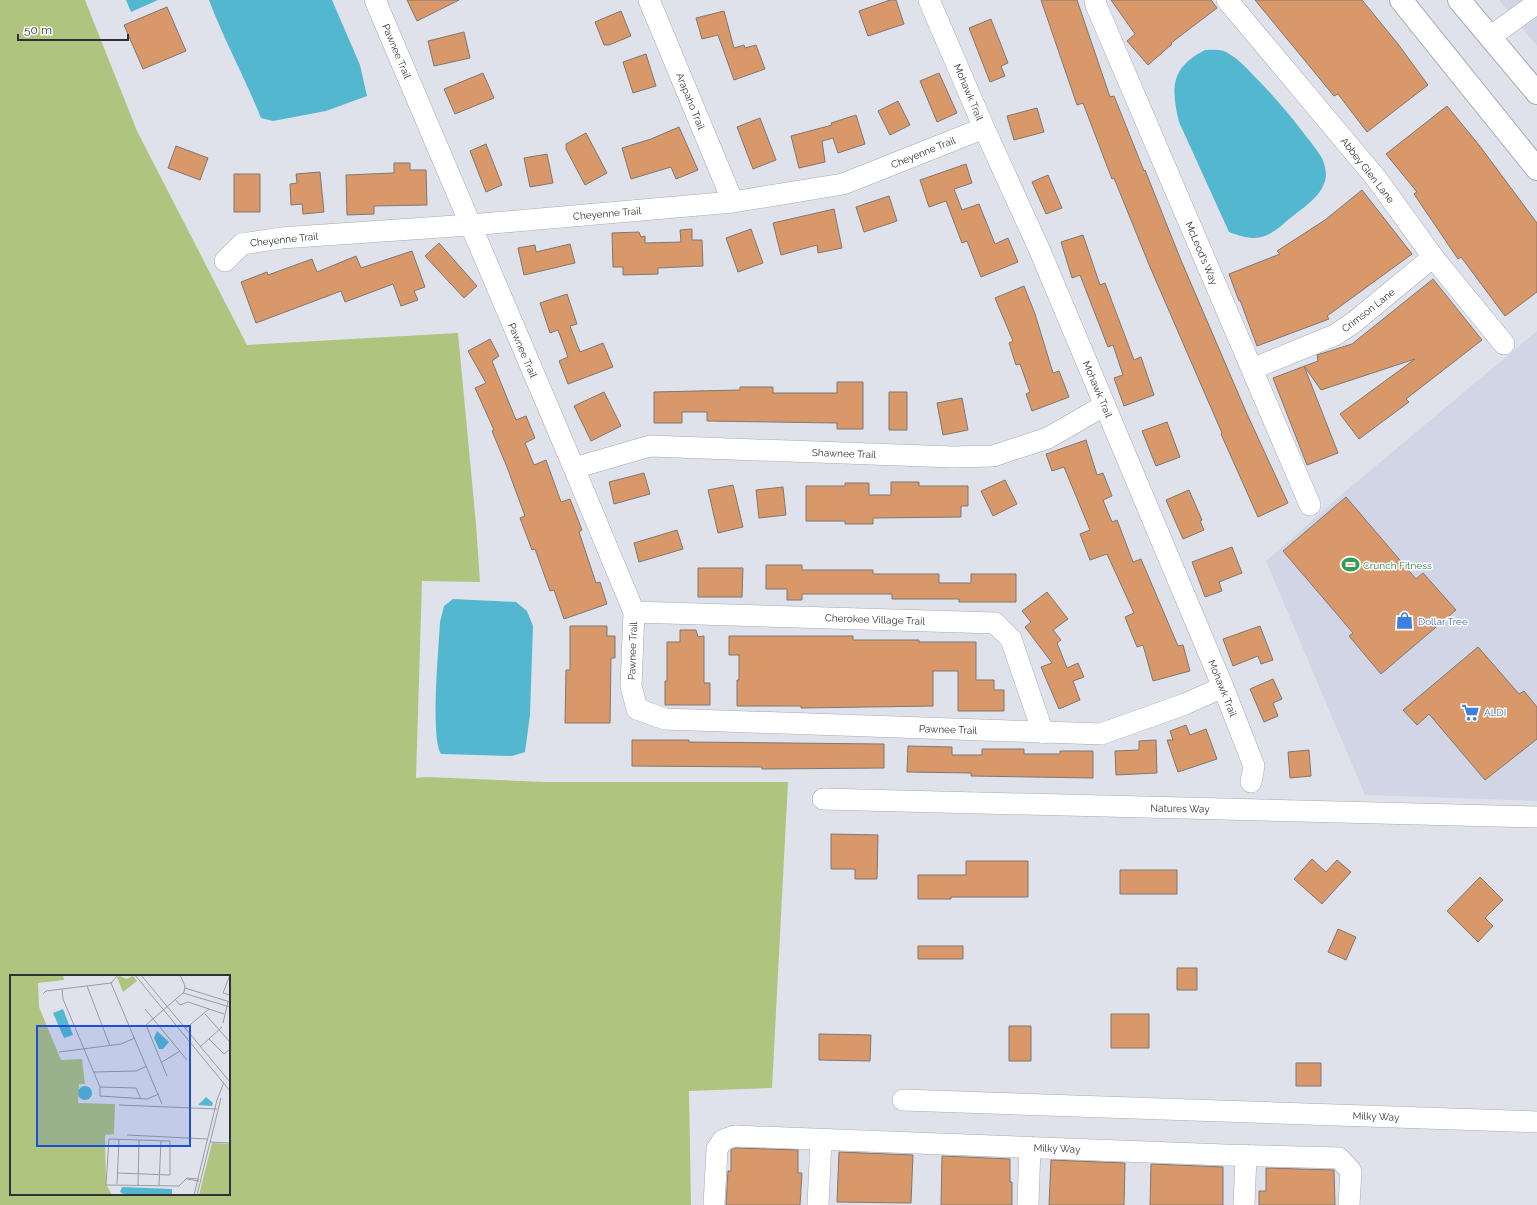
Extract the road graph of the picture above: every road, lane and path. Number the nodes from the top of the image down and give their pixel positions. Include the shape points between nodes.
1 (375, 0) edge
2 (649, 0) edge
3 (929, 0) edge
4 (1095, 0) edge
5 (1227, 0) edge
6 (1402, 0) edge
7 (1459, 0) edge
8 (1537, 3) edge
9 (1490, 37) junction
10 (1537, 94) edge
11 (984, 128) junction
12 (1537, 149) edge
13 (1537, 169) edge
14 (733, 202) junction
15 (470, 226) junction
16 (1433, 257) junction
17 (225, 261) dead end
18 (1504, 344) dead end
19 (1252, 369) junction
20 (1105, 405) junction
21 (574, 468) junction
22 (1310, 505) dead end
23 (634, 612) junction
24 (1223, 687) junction
25 (1043, 733) junction
26 (1251, 782) dead end
27 (823, 799) dead end
28 (1537, 817) edge
29 (903, 1100) dead end
30 (1537, 1122) edge
31 (821, 1140) junction
32 (1030, 1147) junction
33 (1246, 1155) junction
34 (714, 1205) edge
35 (818, 1205) edge
36 (1028, 1205) edge
37 (1244, 1205) edge
38 (1349, 1205) edge

1 - 15 street, Pawnee Trail
2 - 14 street, Arapaho Trail
3 - 11 street, Mohawk Trail
4 - 19 street, McLeod's Way
5 - 16 street, Abbey Glen Lane via 1376,178
6 - 12 main road via 1437,27
6 - 13 main road
7 - 9 main road
8 - 9 street
9 - 10 main road
11 - 14 street, Cheyenne Trail via 843,184
11 - 20 street, Mohawk Trail via 1040,251
14 - 15 street, Cheyenne Trail
15 - 17 street, Cheyenne Trail via 281,238 242,244
15 - 21 street, Pawnee Trail
16 - 18 street, Abbey Glen Lane
16 - 19 street, Crimson Lane via 1335,335
19 - 22 street, McLeod's Way
20 - 21 street, Shawnee Trail via 1048,438 993,456 946,457 650,446
20 - 24 street, Mohawk Trail
21 - 23 street, Pawnee Trail
23 - 25 street, Cherokee Village Trail via 995,623 1011,639
23 - 25 street, Pawnee Trail via 631,686 637,710 665,719
24 - 25 street, Pawnee Trail via 1185,704 1101,734
24 - 26 street, Mohawk Trail via 1254,766
27 - 28 street, Natures Way
29 - 30 street, Milky Way
31 - 32 street, Milky Way
31 - 34 street, Milky Way via 734,1136 722,1140 716,1149
31 - 35 street
32 - 33 street, Milky Way
32 - 36 street
33 - 37 street
33 - 38 street, Milky Way via 1339,1158 1351,1171

